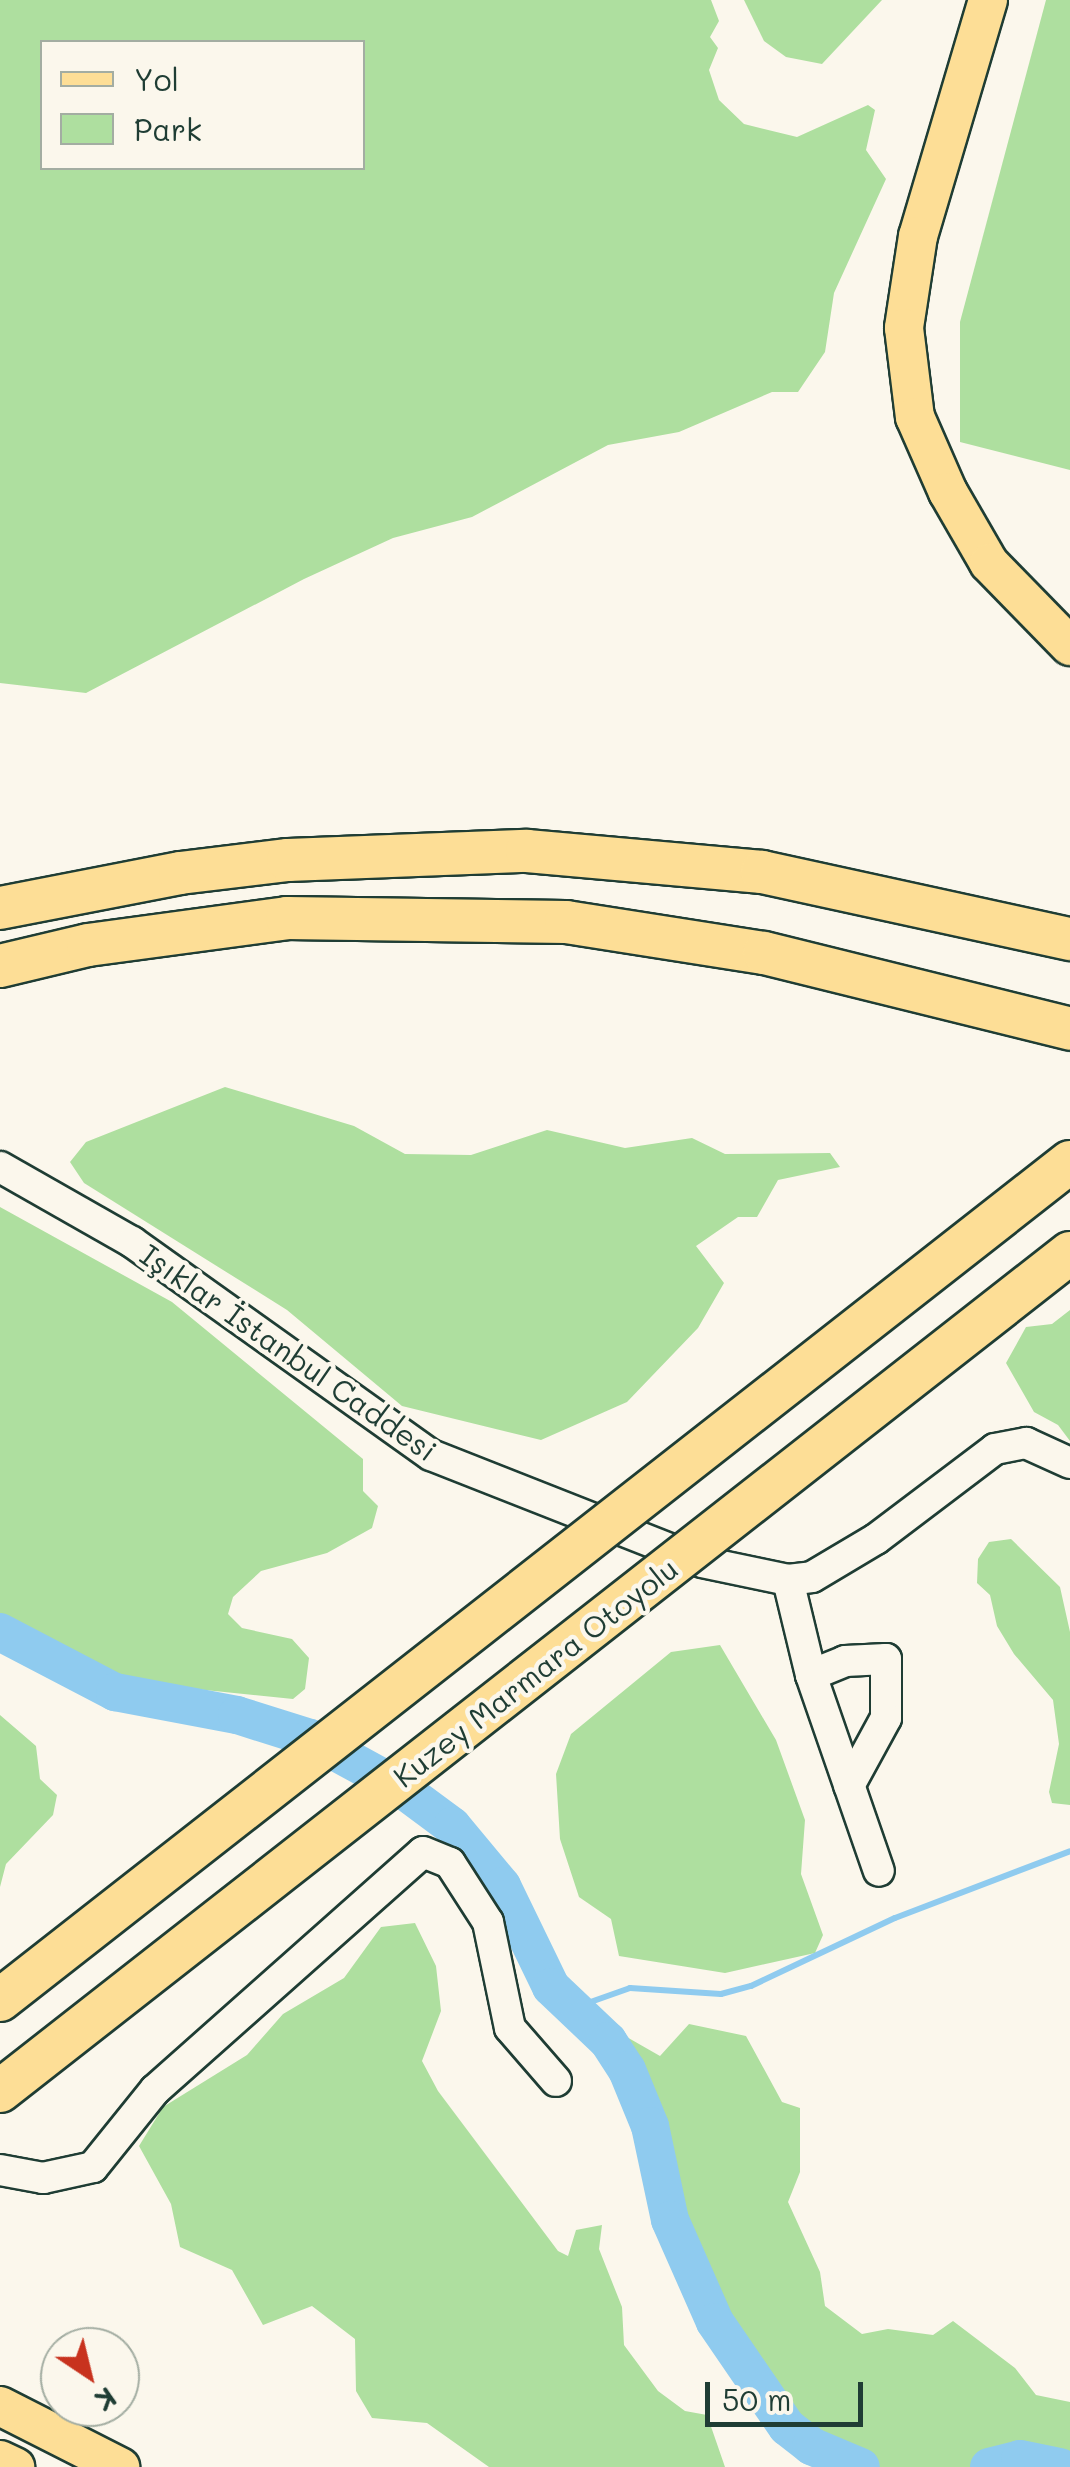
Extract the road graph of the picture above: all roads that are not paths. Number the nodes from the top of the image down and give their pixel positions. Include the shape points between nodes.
1 (988, 0) edge
2 (1070, 646) edge
3 (0, 908) edge
4 (1070, 939) edge
5 (5, 964) edge
6 (1070, 1029) edge
7 (1070, 1162) edge
8 (0, 1168) edge
9 (1070, 1253) edge
10 (1070, 1462) edge
11 (788, 1580) junction
12 (811, 1675) junction
13 (849, 1786) junction
14 (879, 1871) dead end
15 (0, 2000) edge
16 (556, 2081) dead end
17 (0, 2091) edge
18 (0, 2170) edge
19 (0, 2406) edge
20 (0, 2460) edge
21 (14, 2467) edge
22 (120, 2467) edge

1 - 2 main road via 918,236 904,328 913,399 948,492 989,563
3 - 4 highway via 288,860 527,850 762,872
5 - 6 highway via 177,930 287,918 436,915 566,922 764,954
7 - 15 highway, bridge
8 - 11 street, Işıklar İstanbul Caddesi via 132,1242 321,1383 459,1470 702,1562
9 - 17 highway, Kuzey Marmara Otoyolu, bridge
10 - 11 street, Işıklar İstanbul Caddesi via 1026,1443 995,1449 842,1563
11 - 12 street
12 - 13 street
12 - 13 street via 845,1660 886,1659 886,1718
13 - 14 street
16 - 18 street via 510,2028 488,1922 450,1863 423,1852 155,2090 93,2167 43,2178
19 - 22 main road
20 - 21 main road

